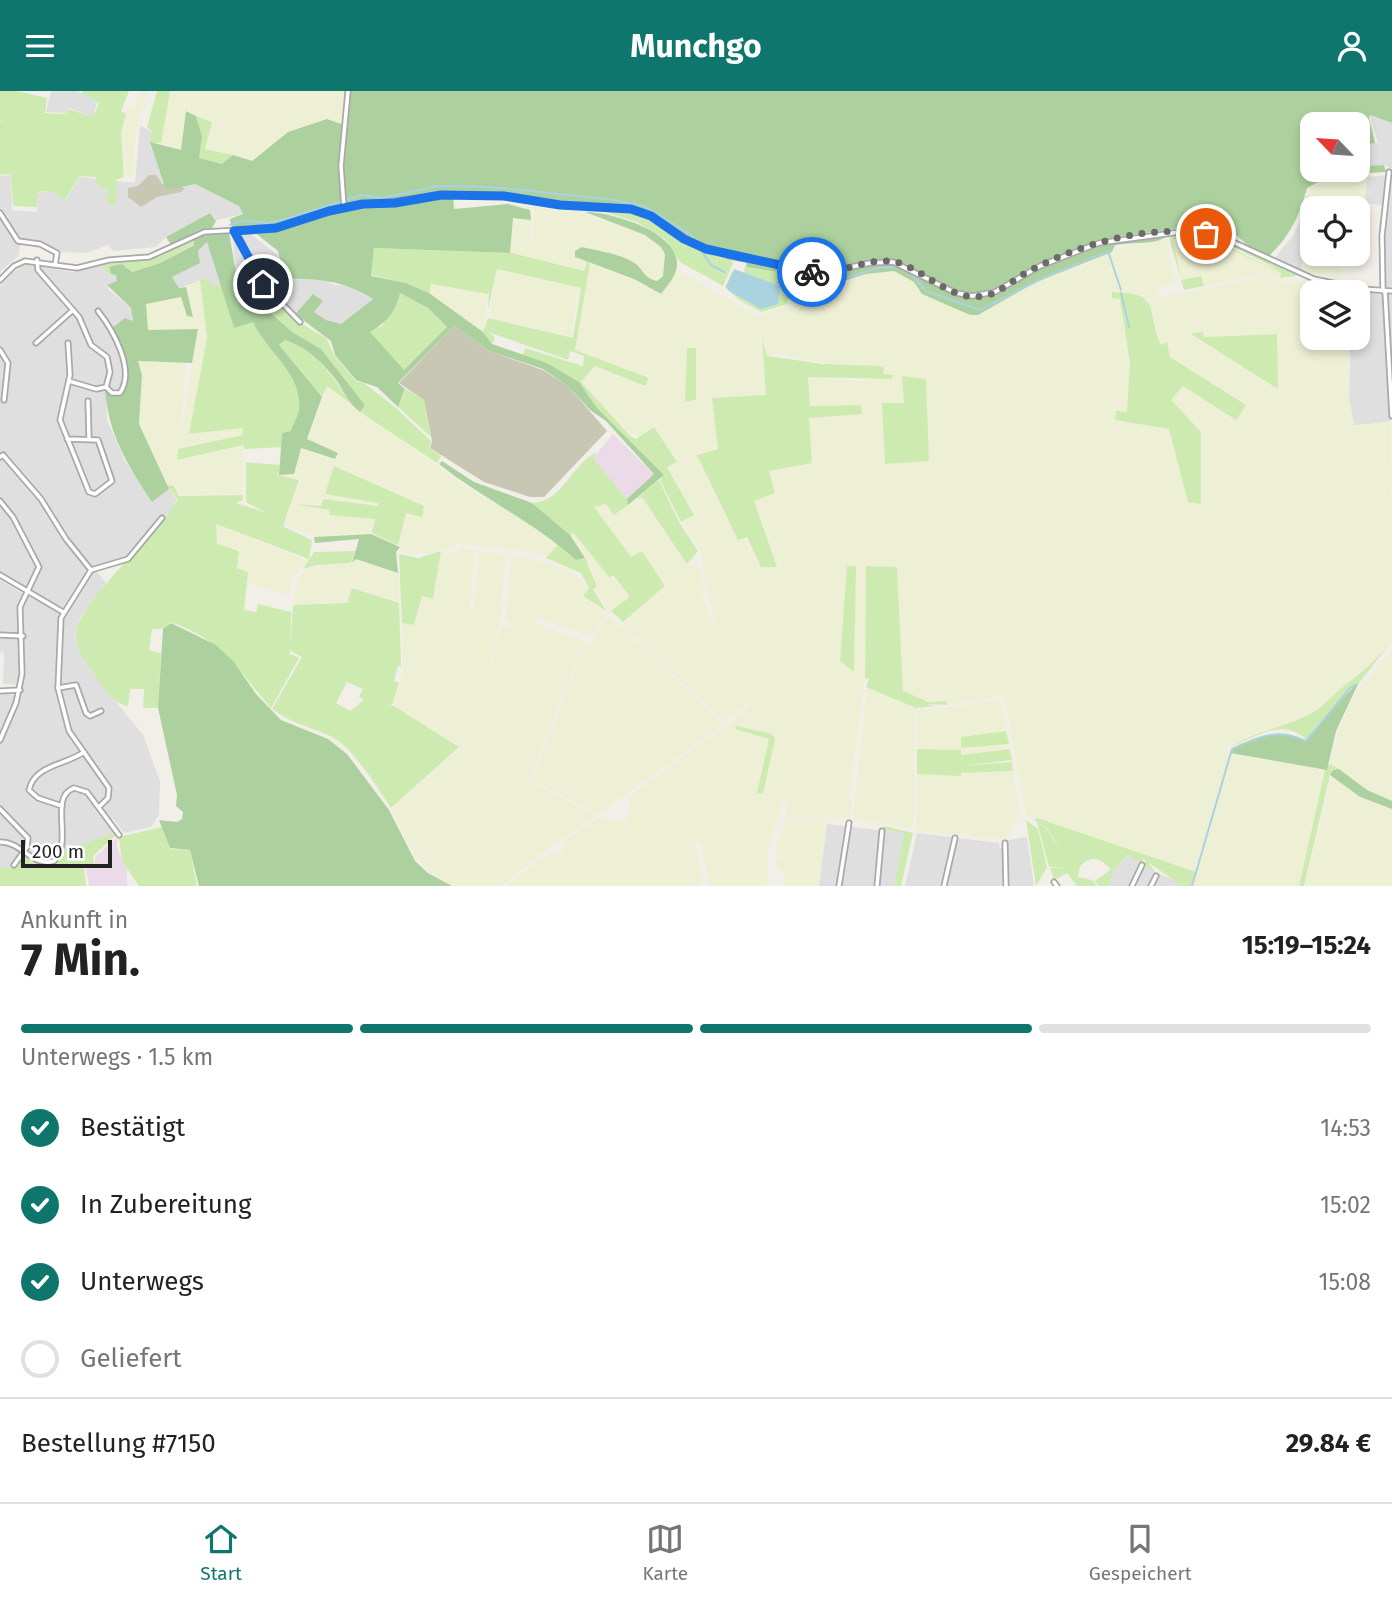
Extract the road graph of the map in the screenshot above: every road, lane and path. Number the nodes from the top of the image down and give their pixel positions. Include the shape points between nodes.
1 (348, 91) edge
2 (1389, 172) dead end
3 (343, 205) junction
4 (0, 213) edge
5 (2, 224) edge
6 (234, 231) junction
7 (37, 260) junction
8 (55, 265) junction
9 (0, 280) edge
10 (1385, 293) junction
11 (1392, 294) edge
12 (73, 310) junction
13 (98, 311) dead end
14 (300, 322) dead end
15 (36, 343) dead end
16 (68, 343) dead end
17 (0, 350) edge
18 (69, 380) junction
19 (106, 387) junction
20 (4, 400) dead end
21 (89, 401) dead end
22 (1392, 416) edge
23 (89, 438) junction
24 (67, 439) junction
25 (1, 455) edge
26 (0, 501) edge
27 (162, 518) dead end
28 (91, 570) junction
29 (0, 575) edge
30 (27, 591) junction
31 (63, 612) junction
32 (0, 635) edge
33 (23, 636) junction
34 (58, 688) junction
35 (20, 690) junction
36 (0, 691) edge
37 (102, 711) dead end
38 (1, 731) edge
39 (0, 740) edge
40 (84, 752) junction
41 (62, 806) junction
42 (100, 807) junction
43 (0, 809) edge
44 (849, 823) dead end
45 (882, 831) dead end
46 (119, 835) dead end
47 (956, 838) dead end
48 (0, 842) edge
49 (1005, 842) dead end
50 (24, 851) junction
51 (14, 865) dead end
52 (1142, 865) dead end
53 (1156, 876) dead end
54 (839, 886) edge
55 (877, 886) edge
56 (944, 886) edge
57 (1006, 886) edge
58 (1132, 886) edge
59 (1151, 886) edge

1 - 3 street via 341,166
2 - 10 street via 1382,236
3 - 6 street via 276,228
3 - 10 street via 441,195 621,207 648,215 689,242 729,256 823,273 893,262 956,293 975,296 990,294 1040,266 1105,241 1201,233 1228,240 1307,277
4 - 5 street
5 - 8 street via 18,241 57,253
6 - 8 street via 200,233 149,257 76,268
6 - 14 street via 263,284
7 - 8 street
7 - 9 street via 17,264
7 - 12 street via 38,269
10 - 11 street
10 - 22 street
12 - 15 street
12 - 19 street via 88,341 107,357
13 - 19 street via 119,348 125,375 120,393
16 - 18 street
17 - 20 street via 8,363
18 - 19 street via 96,389
18 - 24 street via 60,413
21 - 23 street
23 - 24 street
23 - 24 street via 99,441 113,481 92,494
25 - 28 street via 41,499
26 - 30 street via 38,563
27 - 28 street via 128,559
28 - 31 street
29 - 30 street
30 - 31 street
30 - 33 street via 19,610
31 - 34 street
32 - 33 street
33 - 35 street
34 - 37 street via 76,685 86,713
34 - 40 street via 64,720
35 - 36 street
35 - 38 street
38 - 39 street
40 - 41 street via 32,779 29,790 34,796
40 - 42 street via 108,788 108,798
41 - 42 street via 66,792 74,788 87,792
41 - 50 street via 58,857 44,863
42 - 46 street
43 - 50 street via 27,835
44 - 54 street
45 - 55 street
47 - 56 street
48 - 50 street
49 - 57 street
50 - 51 street
52 - 58 street
53 - 59 street

